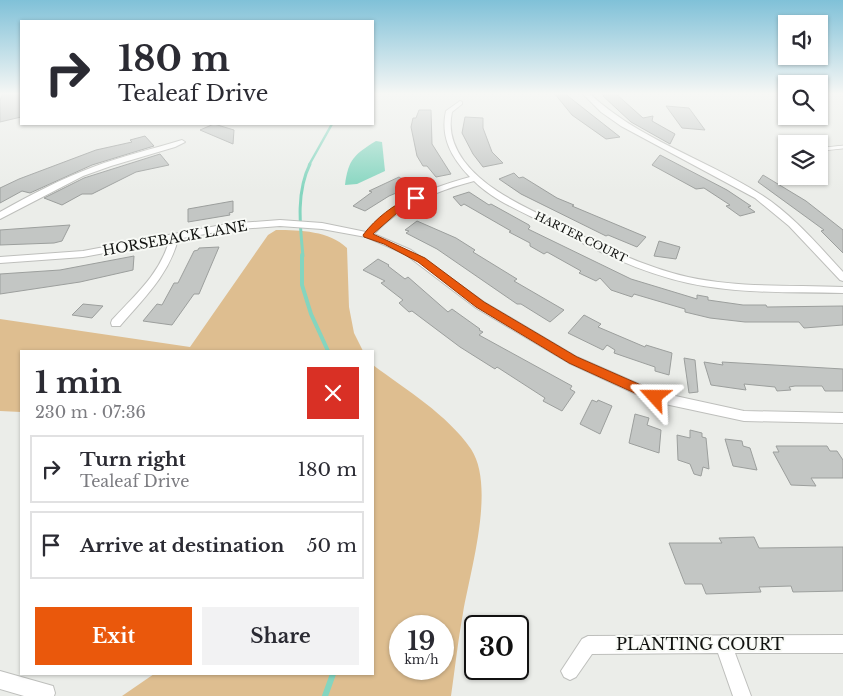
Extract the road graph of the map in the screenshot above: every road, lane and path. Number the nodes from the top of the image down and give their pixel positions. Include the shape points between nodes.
1 (445, 125) edge
2 (625, 125) edge
3 (182, 142) dead end
4 (843, 147) edge
5 (828, 149) edge
6 (475, 178) junction
7 (0, 216) edge
8 (368, 235) junction
9 (174, 237) junction
10 (0, 260) edge
11 (843, 278) edge
12 (843, 290) edge
13 (116, 323) dead end
14 (843, 418) edge
15 (723, 644) junction
16 (843, 644) edge
17 (570, 671) dead end
18 (0, 680) edge
19 (46, 693) dead end
20 (742, 696) edge

1 - 6 street, HARTER COURT via 454,152
2 - 11 street via 759,197 793,224
3 - 7 street via 70,179
4 - 5 lane
6 - 8 street via 430,191 402,204
6 - 12 street, HARTER COURT via 508,200 588,242 654,270 688,280 735,287
8 - 9 street, HORSEBACK LANE via 322,226 280,223 227,227
8 - 14 street, HORSEBACK LANE via 422,260 480,305 573,360 655,397 744,416
9 - 10 street, HORSEBACK LANE via 83,254
9 - 13 street via 165,267
15 - 16 street, PLANTING COURT
15 - 17 street, PLANTING COURT via 588,644
15 - 20 street
18 - 19 street

